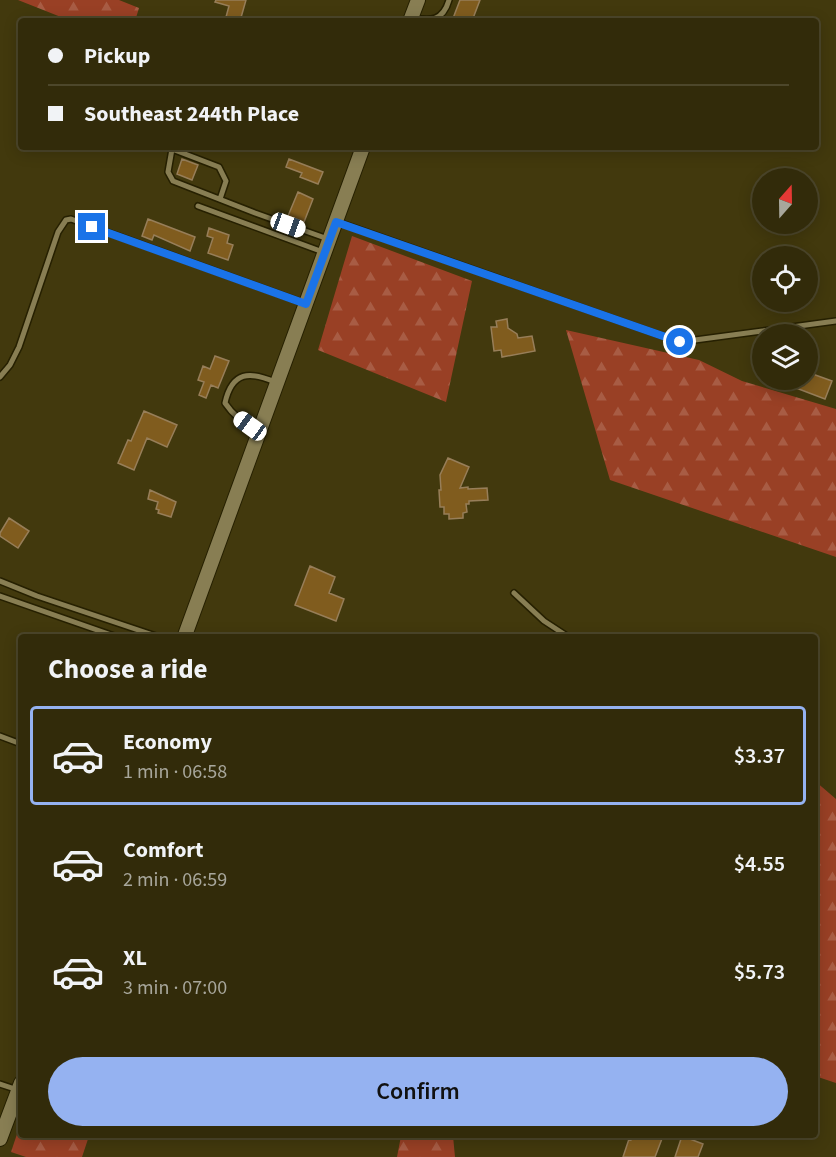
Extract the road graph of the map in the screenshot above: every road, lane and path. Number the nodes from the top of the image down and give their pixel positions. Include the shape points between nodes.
1 (418, 0) edge
2 (449, 0) edge
3 (410, 18) edge
4 (435, 18) edge
5 (169, 150) edge
6 (174, 150) edge
7 (362, 150) edge
8 (220, 199) junction
9 (198, 206) dead end
10 (336, 222) junction
11 (330, 239) junction
12 (325, 253) junction
13 (306, 304) junction
14 (836, 321) edge
15 (0, 377) edge
16 (277, 383) junction
17 (260, 430) junction
18 (0, 580) edge
19 (514, 593) dead end
20 (0, 596) edge
21 (109, 634) edge
22 (150, 634) edge
23 (185, 634) edge
24 (564, 634) edge
25 (0, 736) edge
26 (18, 743) edge
27 (0, 1084) edge
28 (18, 1087) edge
29 (18, 1092) edge
30 (0, 1139) edge

1 - 3 street
2 - 4 lane
5 - 8 lane via 168,172 173,181
6 - 8 lane via 219,167 226,181
7 - 10 street
8 - 11 lane
9 - 12 lane
10 - 11 street
10 - 14 lane via 680,342
11 - 12 street
12 - 13 street
13 - 15 lane via 66,220 58,232 19,347
13 - 16 street
16 - 17 street
16 - 17 lane via 259,375 240,377 227,394 225,403 230,409
17 - 23 street
18 - 22 lane
19 - 24 lane
20 - 21 lane
25 - 26 lane
27 - 28 lane
29 - 30 street

